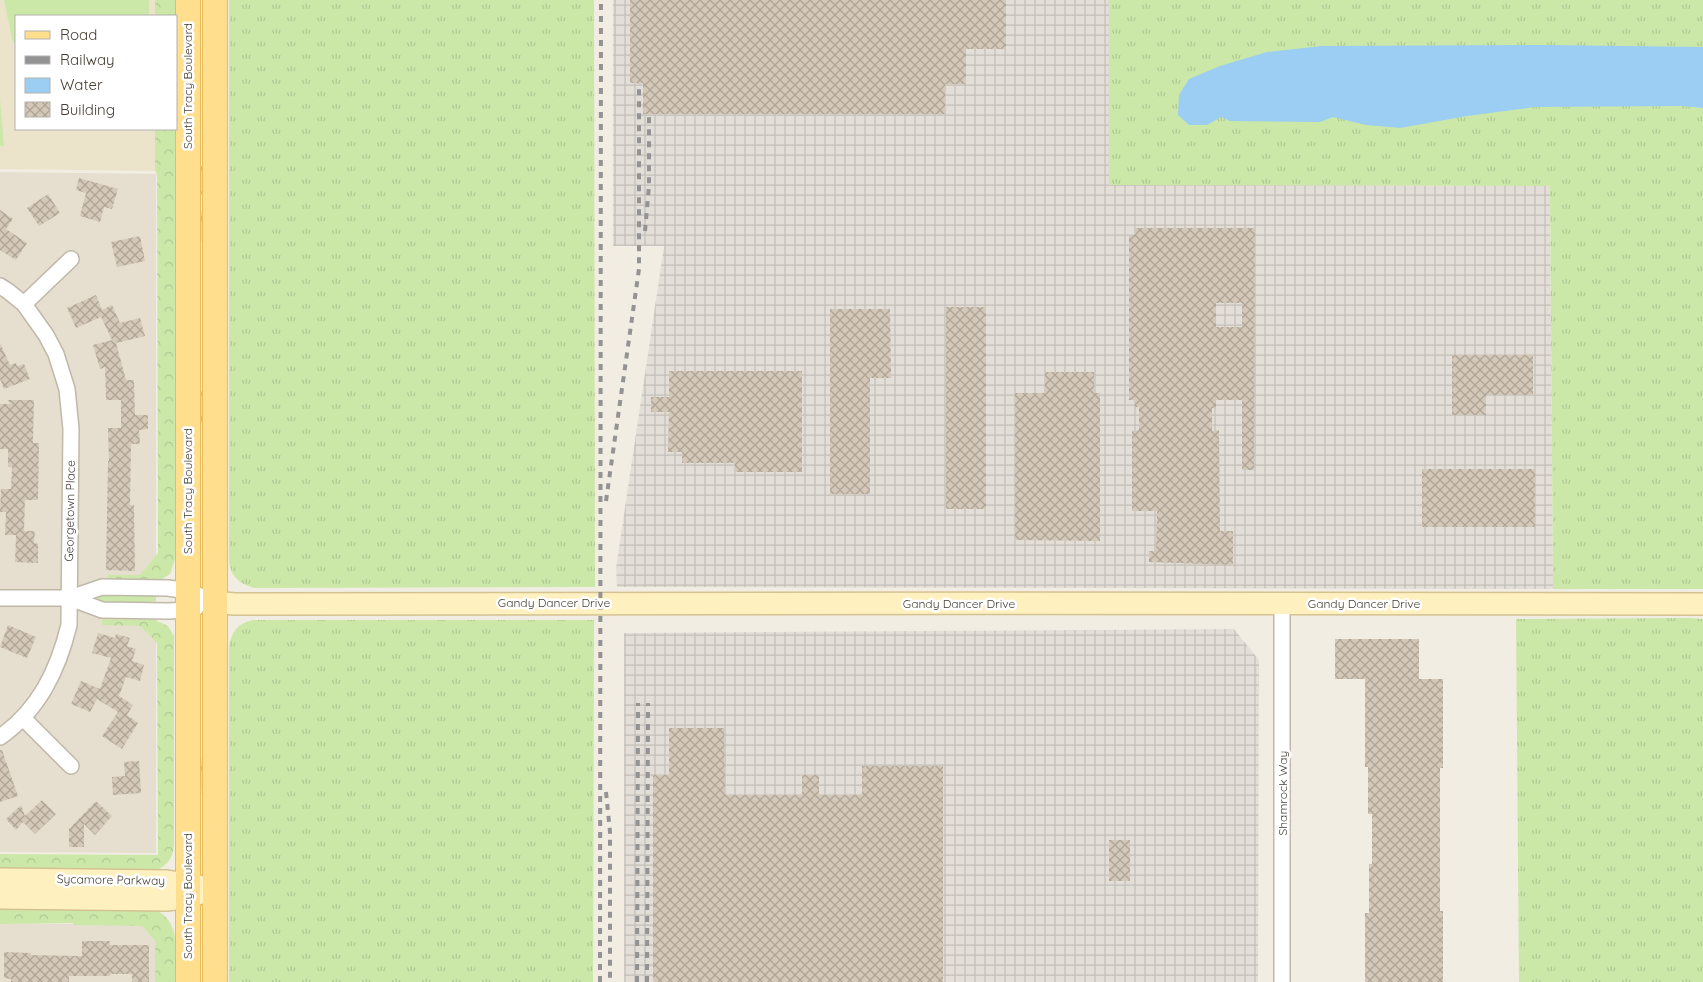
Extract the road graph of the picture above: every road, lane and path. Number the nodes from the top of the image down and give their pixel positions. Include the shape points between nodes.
1 (188, 0) edge
2 (215, 0) edge
3 (71, 259) dead end
4 (0, 286) edge
5 (24, 304) junction
6 (0, 598) edge
7 (70, 598) junction
8 (188, 600) junction
9 (215, 602) junction
10 (1282, 604) junction
11 (1703, 604) edge
12 (23, 718) junction
13 (0, 737) edge
14 (71, 766) dead end
15 (0, 879) edge
16 (215, 889) junction
17 (188, 890) junction
18 (0, 898) edge
19 (188, 982) edge
20 (215, 982) edge
21 (1282, 982) edge

1 - 8 main road, South Tracy Boulevard
2 - 9 main road
3 - 5 street
4 - 5 street, Georgetown Place
5 - 7 street, Georgetown Place via 56,354 70,408
6 - 7 street
7 - 8 street via 102,610
7 - 8 street via 102,588 168,588
7 - 12 street, Georgetown Place via 69,625 60,656 46,689
8 - 9 street
8 - 17 main road, South Tracy Boulevard
9 - 10 street, Gandy Dancer Drive
9 - 16 main road
10 - 11 street, Gandy Dancer Drive
10 - 21 street, Shamrock Way
12 - 13 street, Georgetown Place
12 - 14 street
15 - 17 street, Sycamore Parkway via 167,881
16 - 17 street, Sycamore Parkway
16 - 20 main road
17 - 18 street, Sycamore Parkway via 166,900
17 - 19 main road, South Tracy Boulevard

